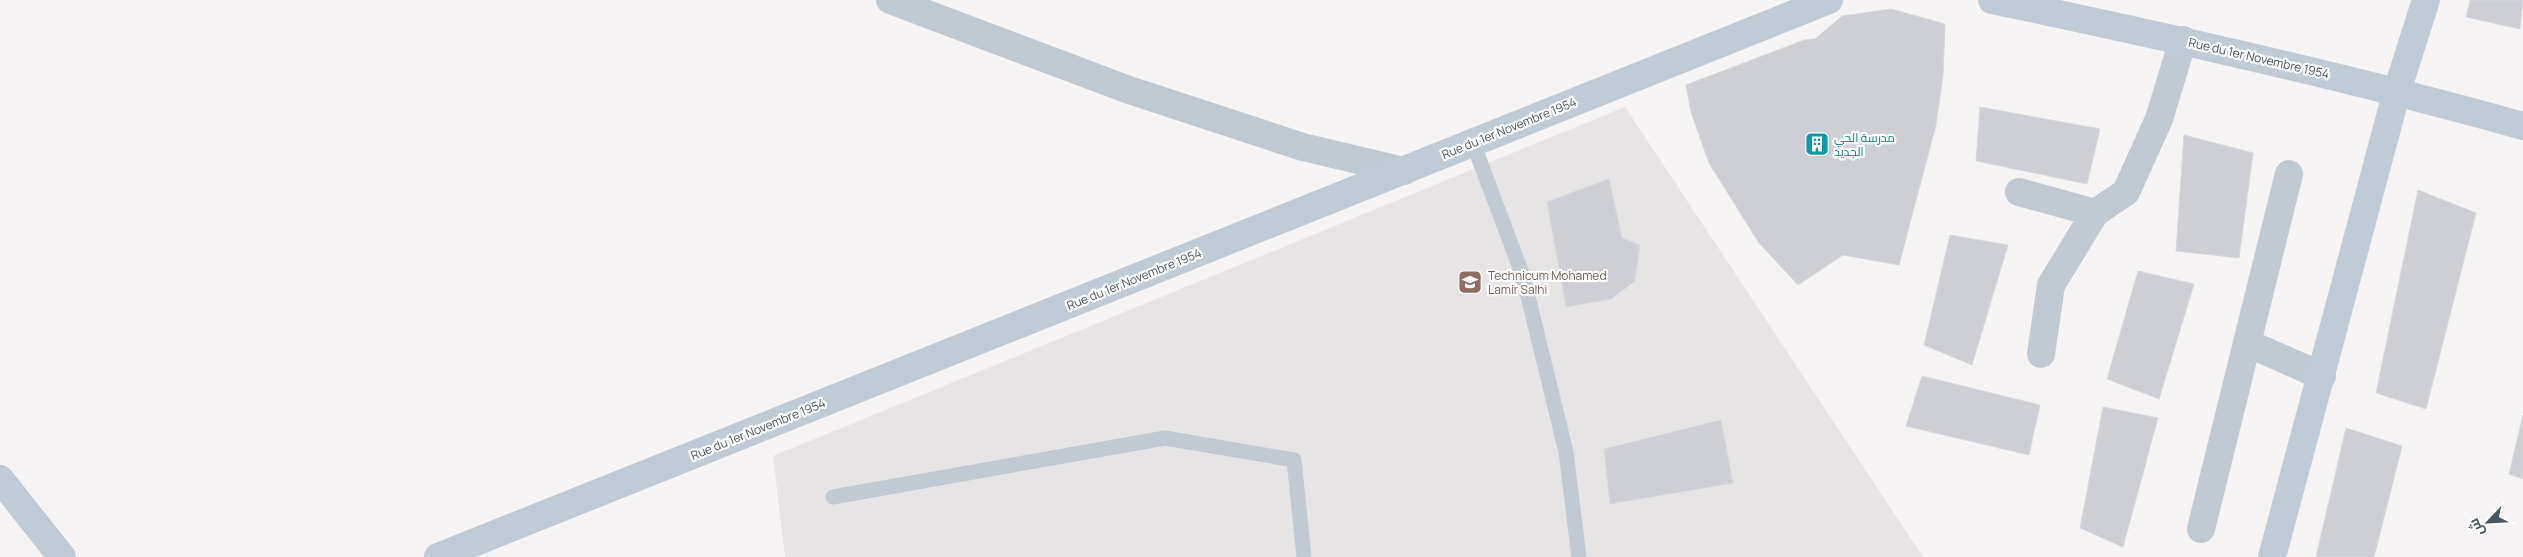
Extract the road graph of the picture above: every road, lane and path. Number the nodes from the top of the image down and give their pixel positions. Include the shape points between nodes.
1 (890, 0) edge
2 (1829, 0) edge
3 (1992, 0) edge
4 (2426, 0) edge
5 (2183, 40) junction
6 (2397, 91) junction
7 (2523, 126) edge
8 (1473, 143) junction
9 (1404, 171) junction
10 (2289, 174) dead end
11 (2019, 192) dead end
12 (2095, 213) junction
13 (2246, 343) junction
14 (2041, 354) dead end
15 (2322, 376) junction
16 (0, 479) edge
17 (833, 497) dead end
18 (2201, 529) dead end
19 (62, 557) edge
20 (438, 557) edge
21 (1304, 557) edge
22 (1580, 557) edge
23 (2272, 557) edge

1 - 9 street via 1129,90 1303,147
2 - 8 main road, Rue du 1er Novembre 1954
3 - 5 main road, Rue du 1er Novembre 1954
4 - 6 main road
5 - 6 main road, Rue du 1er Novembre 1954
5 - 12 street via 2159,119 2126,192
6 - 7 main road, Rue du 1er Novembre 1954
6 - 15 main road
8 - 9 main road, Rue du 1er Novembre 1954
8 - 22 lane via 1524,276 1566,452
9 - 20 main road, Rue du 1er Novembre 1954
10 - 13 street
11 - 12 street
12 - 14 street via 2051,285
13 - 15 street
13 - 18 street
15 - 23 main road
16 - 19 main road
17 - 21 lane via 1165,438 1294,460

